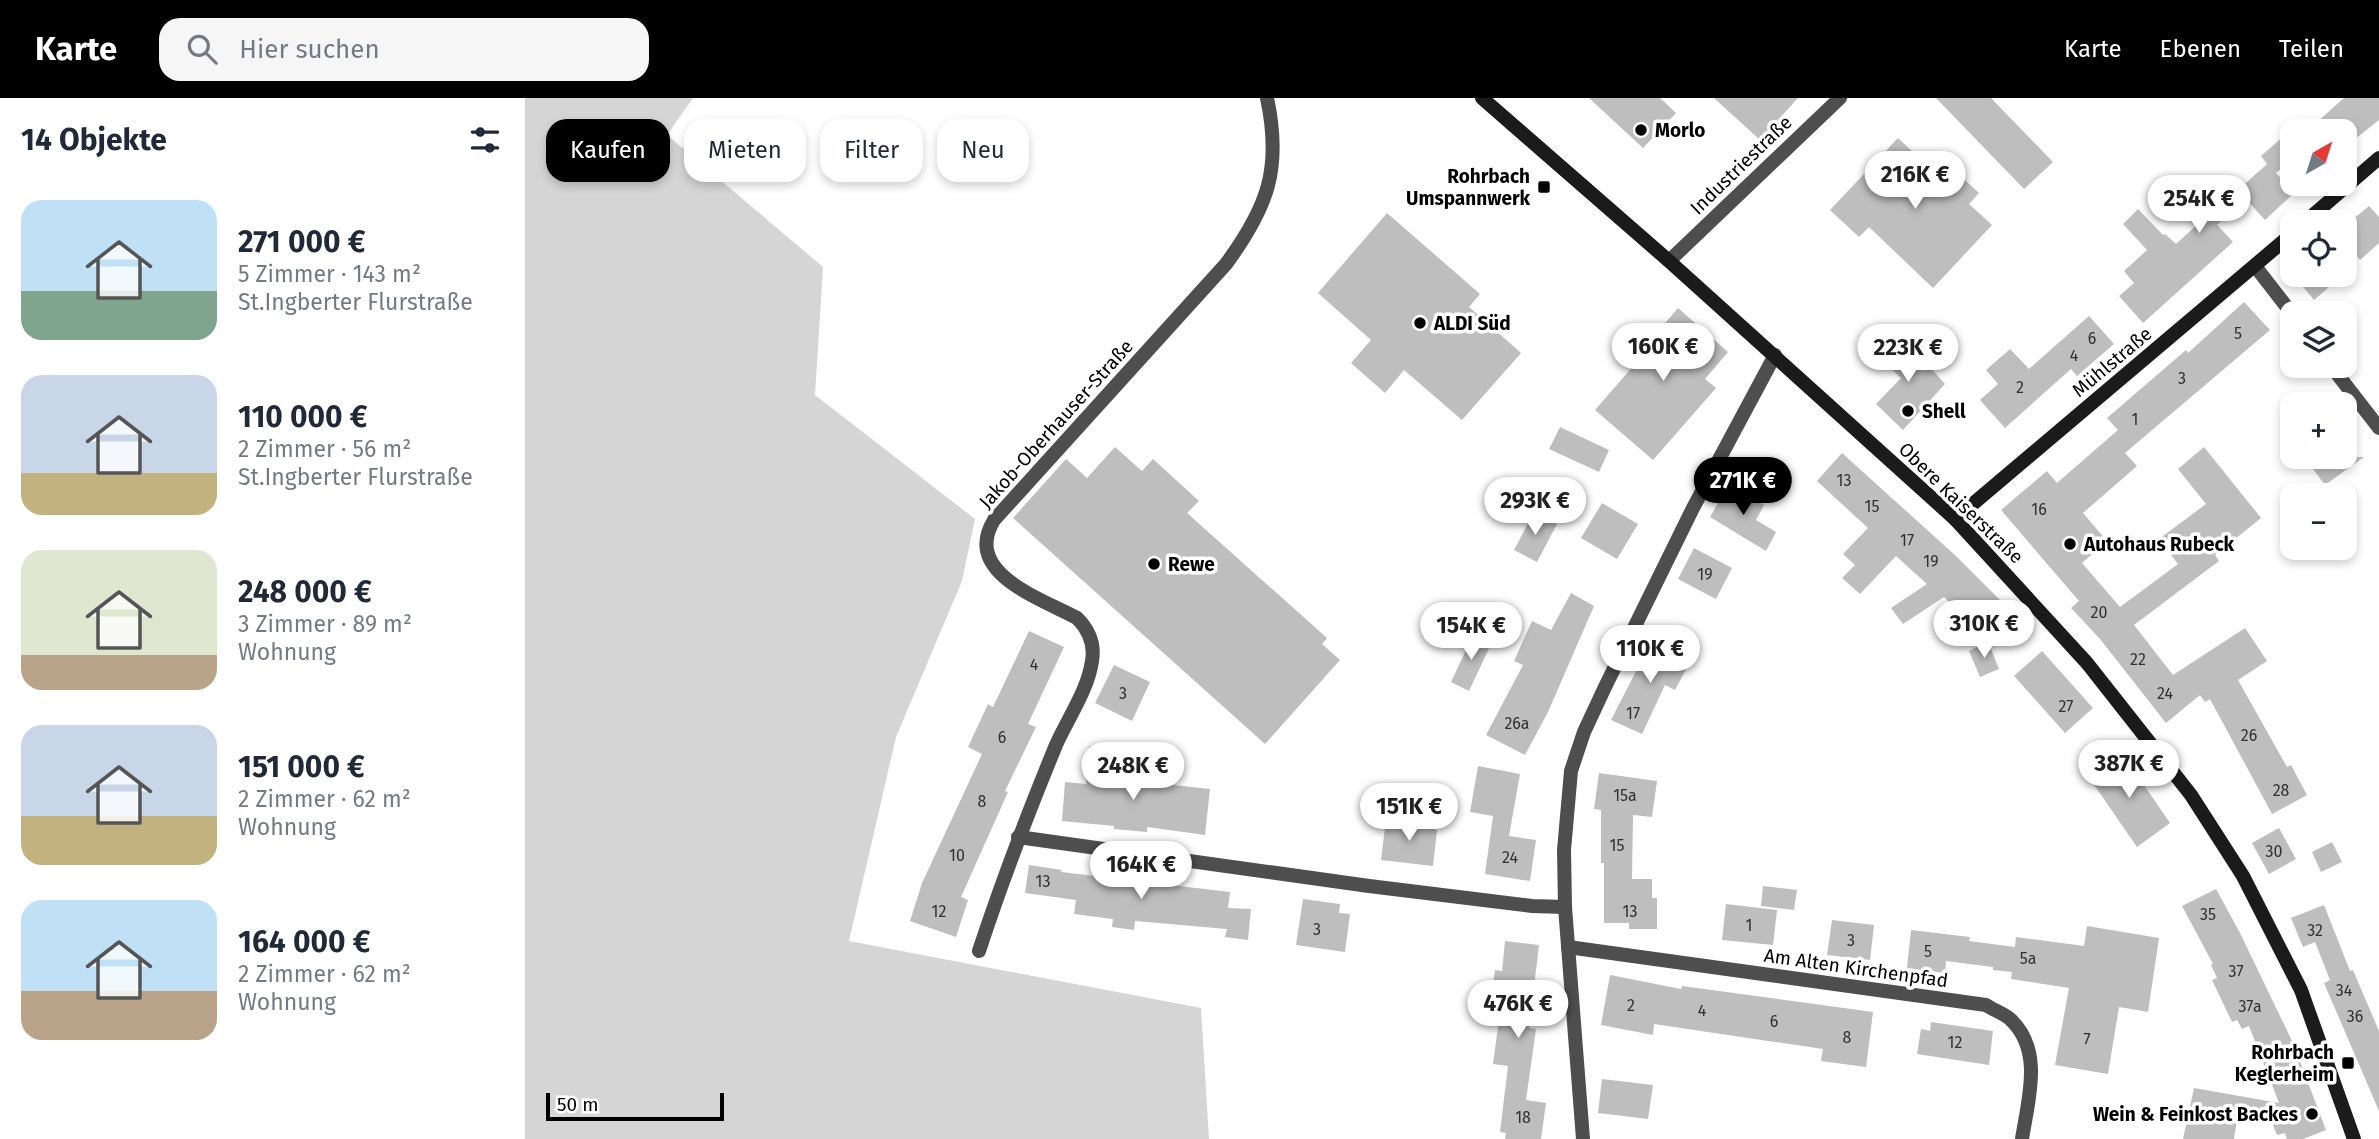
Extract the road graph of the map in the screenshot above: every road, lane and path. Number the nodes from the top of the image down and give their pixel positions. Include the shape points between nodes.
1 (1267, 98) edge
2 (1482, 98) edge
3 (1840, 98) edge
4 (2379, 158) edge
5 (2319, 210) edge
6 (2280, 244) edge
7 (1669, 261) junction
8 (2255, 266) junction
9 (2282, 301) edge
10 (1775, 355) junction
11 (2341, 378) edge
12 (2379, 428) edge
13 (1955, 519) junction
14 (1018, 837) junction
15 (1565, 906) junction
16 (1568, 947) junction
17 (979, 951) dead end
18 (1583, 1139) edge
19 (2022, 1139) edge
20 (2354, 1139) edge

1 - 14 street, Jakob-Oberhauser-Straße via 1274,160 1268,186 1244,240 987,533 990,562 1001,576 1077,618 1093,649 1088,678
2 - 7 main road, Obere Kaiserstraße
3 - 7 street, Industriestraße
4 - 5 main road
6 - 8 main road, Mühlstraße
7 - 10 main road, Obere Kaiserstraße
8 - 9 street
8 - 13 main road, Mühlstraße
10 - 13 main road, Obere Kaiserstraße
10 - 15 street via 1693,508 1584,732 1571,771 1567,807
11 - 12 street
13 - 20 main road, Obere Kaiserstraße via 2087,663 2191,795 2243,876 2301,990
14 - 15 street via 1369,886
14 - 17 street, Jakob-Oberhauser-Straße
15 - 16 street
16 - 18 street
16 - 19 street, Am Alten Kirchenpfad via 1986,1005 2008,1017 2021,1031 2030,1052 2031,1080

